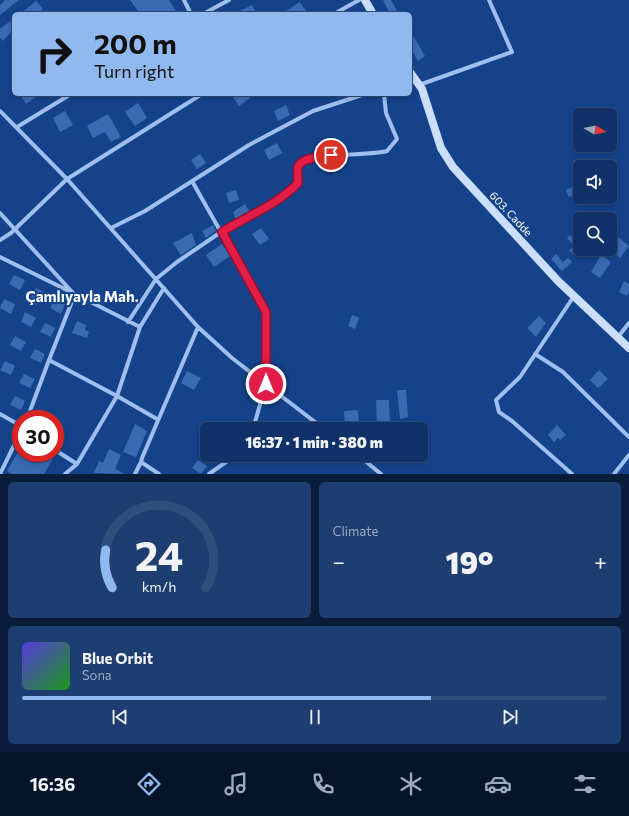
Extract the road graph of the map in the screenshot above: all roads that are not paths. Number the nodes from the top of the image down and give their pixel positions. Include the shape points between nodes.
1 (184, 0) edge
2 (229, 0) edge
3 (359, 0) edge
4 (365, 0) edge
5 (489, 0) edge
6 (190, 12) edge
7 (207, 12) edge
8 (338, 12) edge
9 (371, 12) edge
10 (412, 75) edge
11 (419, 85) junction
12 (68, 96) edge
13 (199, 96) edge
14 (360, 96) edge
15 (384, 96) edge
16 (0, 111) edge
17 (16, 128) junction
18 (67, 179) junction
19 (192, 181) junction
20 (0, 213) edge
21 (111, 228) junction
22 (15, 229) junction
23 (222, 232) junction
24 (0, 240) edge
25 (0, 257) edge
26 (156, 279) junction
27 (164, 288) junction
28 (73, 293) junction
29 (574, 296) junction
30 (128, 322) junction
31 (629, 323) edge
32 (140, 327) junction
33 (198, 327) junction
34 (618, 337) junction
35 (629, 348) edge
36 (535, 354) junction
37 (49, 360) junction
38 (266, 384) junction
39 (117, 396) junction
40 (30, 410) edge
41 (0, 414) edge
42 (157, 419) junction
43 (12, 421) edge
44 (255, 422) edge
45 (315, 422) edge
46 (629, 437) edge
47 (12, 449) edge
48 (629, 455) edge
49 (64, 456) edge
50 (141, 462) junction
51 (226, 462) edge
52 (366, 462) edge
53 (77, 464) junction
54 (0, 474) edge
55 (66, 474) edge
56 (135, 474) edge
57 (159, 474) edge
58 (209, 474) edge
59 (381, 474) edge
60 (572, 474) edge
61 (614, 474) edge

1 - 6 street
2 - 7 street
3 - 8 street
4 - 9 street
5 - 11 street via 512,52
10 - 11 street, 603. Cadde
11 - 29 street, 603. Cadde via 441,148 453,167 558,282
12 - 17 street
13 - 18 street
14 - 19 street via 313,111 249,145
15 - 23 street via 386,113 397,139 387,151 331,155 307,160 298,166 298,183 290,191
16 - 17 street
17 - 18 street
18 - 21 street
18 - 22 street
19 - 21 street via 146,211
19 - 23 street
20 - 22 street
21 - 26 street
22 - 24 street
22 - 28 street
23 - 26 street via 176,262
23 - 38 street via 266,312
25 - 28 street
26 - 27 street
26 - 30 street
27 - 32 street
27 - 33 street
28 - 30 street
28 - 37 street via 73,299
29 - 34 street, 603. Cadde
29 - 36 street
30 - 32 street
31 - 34 street
32 - 39 street
33 - 38 street
33 - 42 street
34 - 35 street, 603. Cadde
36 - 46 street via 563,372
36 - 60 street via 520,377 496,400 497,408
37 - 39 street
37 - 40 street
38 - 44 street
38 - 45 street
39 - 42 street
39 - 53 street
41 - 43 street
42 - 50 street
47 - 54 street
48 - 61 street
49 - 53 street
50 - 56 street
50 - 57 street
51 - 58 street
52 - 59 street
53 - 55 street

